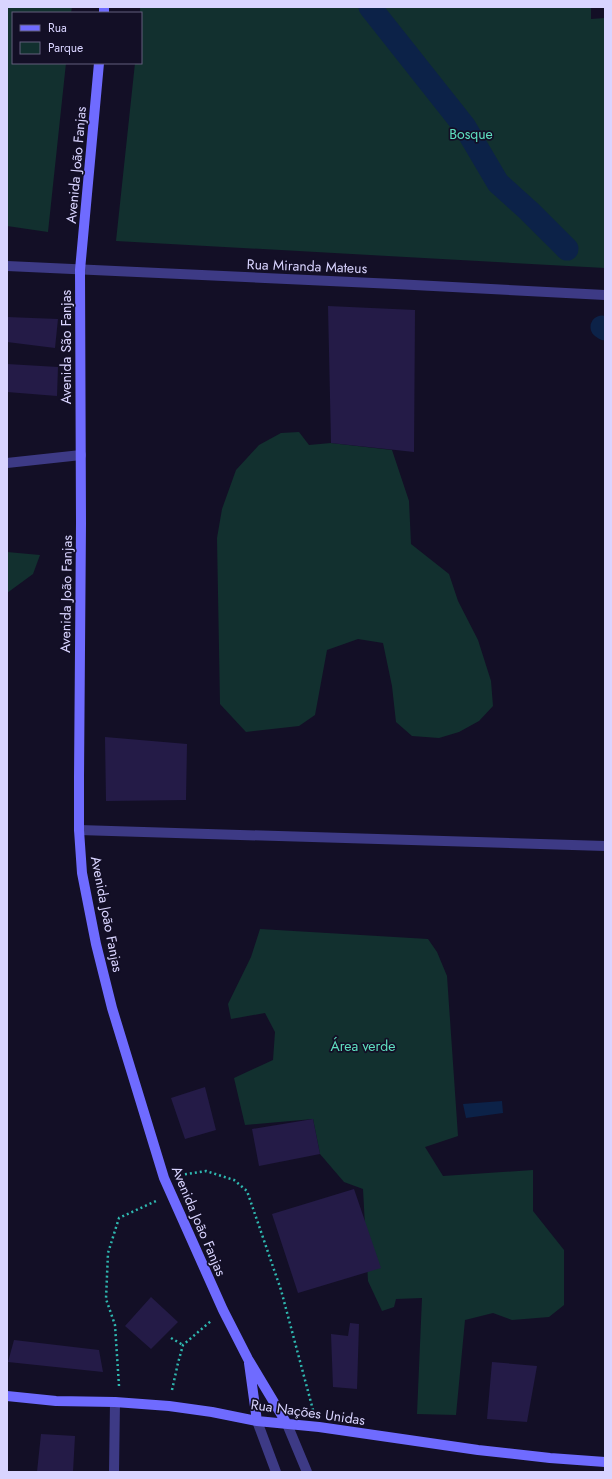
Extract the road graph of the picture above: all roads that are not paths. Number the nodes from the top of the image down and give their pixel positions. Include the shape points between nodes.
1 (99, 64) edge
2 (7, 266) edge
3 (80, 270) junction
4 (605, 295) edge
5 (81, 424) joint
6 (81, 454) junction
7 (7, 463) edge
8 (79, 830) junction
9 (605, 846) edge
10 (248, 1359) junction
11 (7, 1396) edge
12 (115, 1402) junction
13 (257, 1421) junction
14 (287, 1424) junction
15 (605, 1462) edge
16 (114, 1472) edge
17 (276, 1472) edge
18 (307, 1472) edge

1 - 3 street, Avenida João Fanjas
2 - 3 street, Rua Miranda Mateus
3 - 4 street, Rua Miranda Mateus
3 - 5 street, Avenida São Fanjas
5 - 6 street, Avenida João Fanjas
6 - 7 street
6 - 8 street, Avenida João Fanjas
8 - 9 street
8 - 10 street, Avenida João Fanjas via 82,873 96,944 112,1008 164,1178 223,1310
10 - 13 street, Avenida João Fanjas
10 - 14 street, Avenida João Fanjas
11 - 12 street, Rua Nações Unidas via 56,1401
12 - 13 street, Rua Nações Unidas via 170,1406
12 - 16 street
13 - 14 street, Rua Nações Unidas
13 - 17 street
14 - 15 street, Rua Nações Unidas via 478,1450
14 - 18 street

